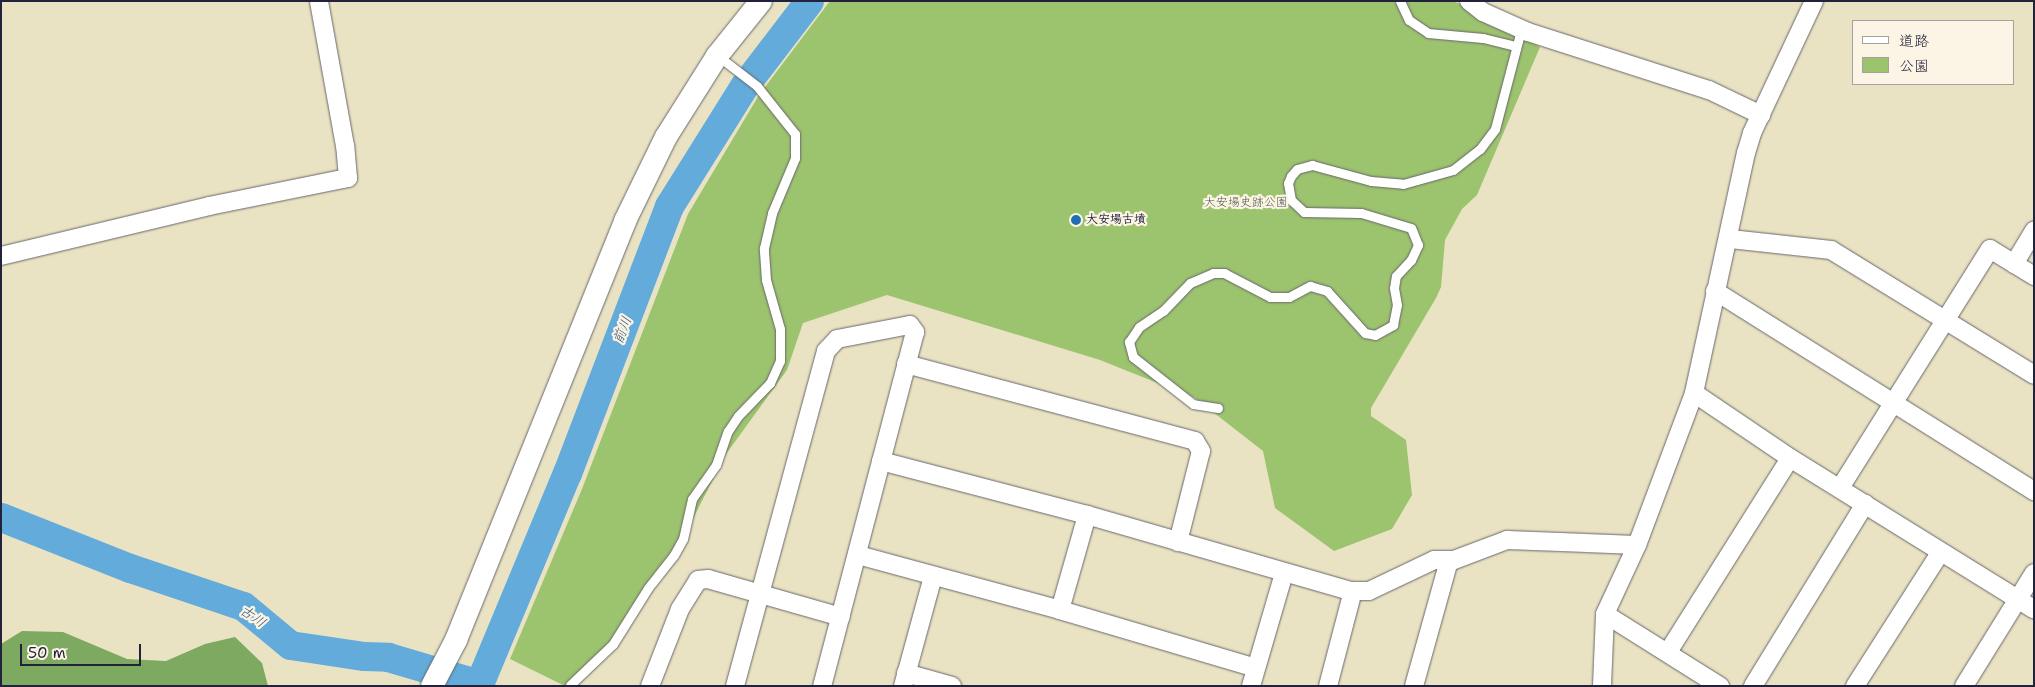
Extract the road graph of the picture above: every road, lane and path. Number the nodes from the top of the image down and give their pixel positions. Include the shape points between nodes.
1 (319, 1) edge
2 (761, 1) edge
3 (1400, 1) edge
4 (1469, 1) edge
5 (1814, 1) edge
6 (1522, 30) junction
7 (1516, 46) junction
8 (717, 56) junction
9 (1761, 115) junction
10 (2034, 231) edge
11 (1730, 240) junction
12 (1, 256) edge
13 (2014, 264) junction
14 (2034, 276) edge
15 (1715, 291) junction
16 (1945, 319) junction
17 (906, 364) junction
18 (2034, 375) edge
19 (1694, 393) junction
20 (1892, 403) junction
21 (1218, 408) dead end
22 (1790, 458) junction
23 (881, 461) junction
24 (1840, 488) junction
25 (2034, 491) edge
26 (1865, 504) junction
27 (1087, 515) junction
28 (1178, 542) junction
29 (1637, 545) junction
30 (1940, 553) junction
31 (858, 555) junction
32 (1450, 561) junction
33 (1284, 573) junction
34 (2034, 573) edge
35 (933, 576) junction
36 (1353, 591) junction
37 (760, 594) junction
38 (2018, 599) junction
39 (2034, 609) edge
40 (1060, 610) junction
41 (1605, 614) junction
42 (841, 617) junction
43 (1668, 652) junction
44 (1256, 668) junction
45 (904, 679) edge
46 (433, 684) edge
47 (570, 685) edge
48 (650, 686) edge
49 (735, 686) edge
50 (822, 686) edge
51 (952, 686) edge
52 (1251, 686) edge
53 (1328, 686) edge
54 (1414, 686) edge
55 (1602, 686) edge
56 (1720, 686) edge
57 (1753, 686) edge
58 (1854, 686) edge
59 (1964, 686) edge

1 - 12 street via 346,146 348,178 209,206
2 - 8 street
3 - 7 lane via 1409,20 1428,32 1483,38
4 - 6 street via 1483,12
5 - 9 street
6 - 7 lane
6 - 9 street via 1709,90
7 - 21 lane via 1495,129 1480,149 1453,170 1403,184 1371,181 1312,165 1297,169 1291,176 1288,183 1291,200 1304,212 1362,213 1411,228 1418,245 1411,260 1396,276 1397,305 1393,325 1374,334 1365,333 1339,301 1318,287 1310,286 1289,297 1270,297 1224,273 1213,273 1190,283 1164,311 1139,326 1129,342 1133,357 1193,404
8 - 46 street via 666,137 625,222 456,640
8 - 47 lane via 757,86 795,134 795,158 772,213 764,248 766,280 780,329 780,361 770,383 728,431 716,465 692,499 683,539 674,555 648,588 613,644
9 - 11 street via 1742,167
10 - 13 street
11 - 15 street
11 - 16 street via 1831,250
13 - 14 street
13 - 16 street via 1990,249
15 - 19 street
15 - 20 street
16 - 18 street
16 - 20 street
17 - 23 street
17 - 28 street via 1195,441 1200,451
17 - 37 street via 915,332 910,325 837,339 826,351
19 - 22 street
19 - 29 street
20 - 24 street
20 - 25 street
22 - 24 street
22 - 43 street
23 - 27 street
23 - 31 street
24 - 26 street
26 - 30 street
26 - 57 street
27 - 28 street
27 - 40 street
28 - 33 street
29 - 32 street via 1507,540
29 - 41 street
30 - 38 street
30 - 58 street
31 - 35 street
31 - 42 street
32 - 36 street via 1434,560 1369,591
32 - 54 street
33 - 36 street
33 - 44 street
34 - 38 street
35 - 40 street
35 - 45 street
36 - 53 street
37 - 42 street
37 - 48 street via 708,579 693,584
37 - 49 street
38 - 39 street
38 - 59 street
40 - 44 street
41 - 43 street
41 - 55 street
42 - 50 street
43 - 56 street
44 - 52 street
45 - 51 street

